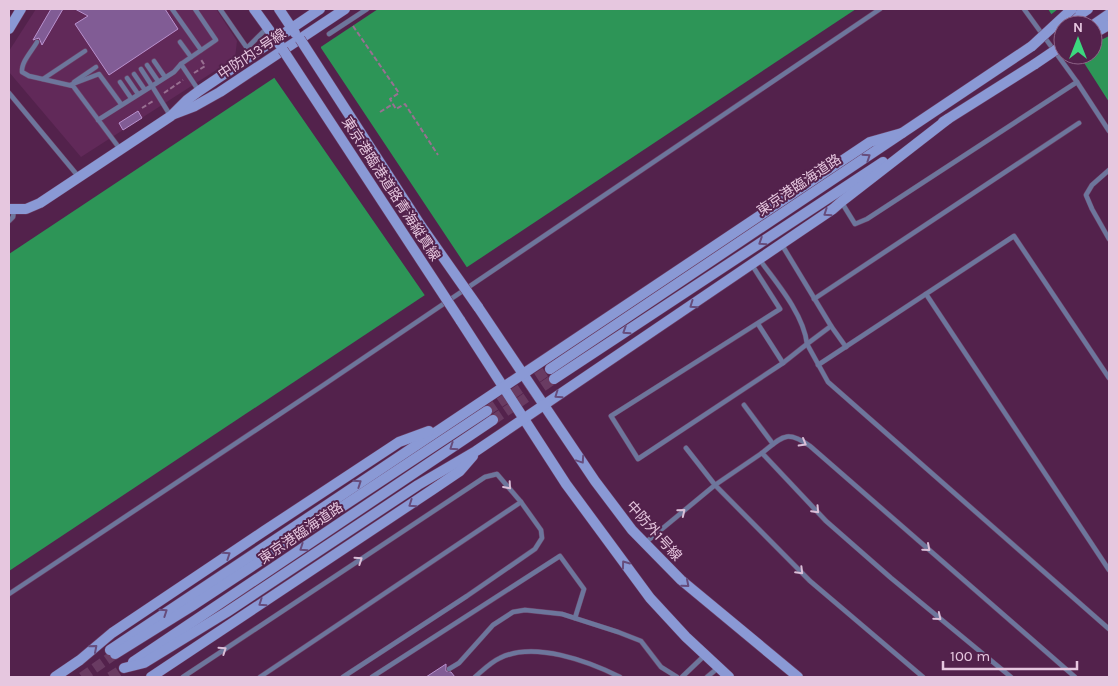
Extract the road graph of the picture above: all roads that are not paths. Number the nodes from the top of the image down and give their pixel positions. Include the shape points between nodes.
1 (21, 9) edge
2 (172, 9) edge
3 (195, 9) edge
4 (220, 9) edge
5 (254, 9) edge
6 (279, 9) edge
7 (320, 9) edge
8 (345, 9) edge
9 (367, 9) edge
10 (880, 9) edge
11 (1024, 9) edge
12 (1072, 9) edge
13 (268, 28) junction
14 (292, 28) junction
15 (9, 29) edge
16 (1053, 32) edge
17 (329, 34) dead end
18 (276, 39) junction
19 (300, 39) junction
20 (37, 42) dead end
21 (180, 42) dead end
22 (1029, 48) junction
23 (201, 50) junction
24 (283, 50) junction
25 (85, 51) dead end
26 (1053, 52) edge
27 (191, 57) junction
28 (154, 61) dead end
29 (181, 64) junction
30 (147, 65) dead end
31 (96, 67) dead end
32 (140, 69) dead end
33 (134, 74) dead end
34 (165, 77) junction
35 (127, 78) dead end
36 (43, 80) junction
37 (158, 81) junction
38 (120, 82) dead end
39 (1077, 82) junction
40 (69, 85) junction
41 (152, 86) junction
42 (145, 90) junction
43 (199, 91) junction
44 (9, 93) edge
45 (138, 94) junction
46 (131, 98) junction
47 (121, 104) junction
48 (171, 116) junction
49 (948, 119) junction
50 (98, 120) junction
51 (1079, 123) dead end
52 (1109, 131) edge
53 (902, 133) junction
54 (120, 149) junction
55 (1109, 170) edge
56 (79, 177) junction
57 (841, 202) junction
58 (12, 209) edge
59 (9, 221) edge
60 (1109, 239) edge
61 (781, 244) junction
62 (755, 261) junction
63 (926, 294) junction
64 (814, 299) junction
65 (758, 324) junction
66 (830, 326) junction
67 (808, 344) junction
68 (846, 347) junction
69 (783, 363) junction
70 (818, 366) junction
71 (522, 373) junction
72 (1109, 378) edge
73 (503, 386) junction
74 (744, 405) dead end
75 (544, 406) junction
76 (524, 419) junction
77 (444, 426) junction
78 (773, 444) junction
79 (686, 448) dead end
80 (476, 451) junction
81 (762, 453) junction
82 (715, 485) junction
83 (522, 502) junction
84 (645, 543) junction
85 (1109, 570) edge
86 (9, 594) edge
87 (575, 618) junction
88 (1109, 629) edge
89 (705, 655) junction
90 (718, 668) junction
91 (449, 669) dead end
92 (55, 677) edge
93 (151, 677) edge
94 (183, 677) edge
95 (260, 677) edge
96 (342, 677) edge
97 (372, 677) edge
98 (475, 677) edge
99 (620, 677) edge
100 (677, 677) edge
101 (682, 677) edge
102 (706, 677) edge
103 (728, 677) edge
104 (798, 677) edge
105 (923, 677) edge
106 (1011, 677) edge
107 (1075, 677) edge

1 - 15 street
2 - 23 lane
3 - 23 lane via 216,40
4 - 13 lane via 247,48
5 - 13 street, 東京港臨港道路青海縦貫線
6 - 14 street, 東京港臨港道路青海縦貫線
7 - 14 street, 中防内3号線
8 - 19 street, 中防内3号線
9 - 17 lane
10 - 86 lane
11 - 39 lane
12 - 22 street, bridge
13 - 18 street, 東京港臨港道路青海縦貫線
14 - 18 street, 中防内3号線
14 - 19 street, 東京港臨港道路青海縦貫線
16 - 22 street, 東京港臨海道路, bridge
18 - 24 street, 東京港臨港道路青海縦貫線
18 - 43 street, 中防内3号線
19 - 24 street, 中防内3号線
19 - 71 street, 東京港臨港道路青海縦貫線, bridge via 421,226
20 - 36 lane via 22,72
21 - 27 lane
22 - 53 street, 東京港臨海道路
23 - 27 lane
24 - 48 street, 中防内3号線 via 196,106
24 - 73 street, 東京港臨港道路青海縦貫線, bridge
25 - 36 lane
26 - 49 street, 東京港臨海道路, bridge
27 - 29 lane
28 - 34 lane
29 - 34 lane
29 - 43 lane
30 - 37 lane
31 - 40 lane
32 - 41 lane
33 - 42 lane
34 - 37 lane
35 - 45 lane
36 - 40 lane
37 - 41 lane
38 - 46 lane
39 - 52 lane
39 - 57 lane via 867,219 855,224
40 - 47 lane via 99,74
40 - 50 lane
41 - 42 lane
41 - 48 lane
42 - 45 lane
43 - 48 street, 中防内3号線
44 - 56 lane
45 - 46 lane
46 - 47 lane
47 - 50 lane
48 - 54 street, 中防内3号線
49 -> 53 street, 東京港臨海道路 via 552,374
49 - 57 street
50 - 54 lane
51 - 64 lane
53 - 71 street via 870,142
54 - 56 street, 中防内3号線
55 - 60 lane via 1086,194
56 - 58 street, 中防内3号線 via 40,203 26,209
57 -> 61 street
58 - 59 lane via 13,217
61 - 62 street
61 - 64 lane
62 - 65 lane via 780,309
62 - 67 lane via 793,308
62 -> 75 street
63 - 68 lane
63 - 72 lane via 1014,236
63 - 85 lane
64 - 66 lane
65 - 69 lane
65 - 69 lane via 611,416 638,459
66 - 67 lane
66 - 68 lane
67 - 69 lane
67 - 70 lane
68 - 70 lane
70 - 88 lane via 828,382
71 - 73 street
71 - 75 street, 中防外1号線
73 - 76 street
73 - 77 street
74 - 78 lane
75 - 76 street
75 -> 84 street, 中防外1号線 via 612,505
76 - 80 street
89 -> 76 street via 644,591 566,484
77 - 80 street, 東京港臨海道路 via 112,652 192,606 490,415 124,668 144,663 219,617 418,485
92 -> 77 street via 112,633 391,447
78 - 81 lane
78 -> 107 lane via 782,436 791,436 810,446
79 - 82 lane
80 -> 93 street via 469,463 432,490
81 - 82 lane
81 -> 106 lane via 826,521
84 -> 82 lane
82 -> 105 lane via 810,581
94 -> 83 lane via 485,477 497,474
83 - 95 lane
83 - 96 lane via 542,530 542,538 535,549
84 -> 104 street, 中防外1号線 via 681,580
87 - 91 lane via 525,610 513,612 493,625
87 - 97 lane via 584,589 560,556
87 - 100 lane via 642,641 661,667
89 - 90 street
89 - 101 lane
90 - 102 lane
90 - 103 street
98 - 99 lane via 498,658 517,652 537,651 558,654

